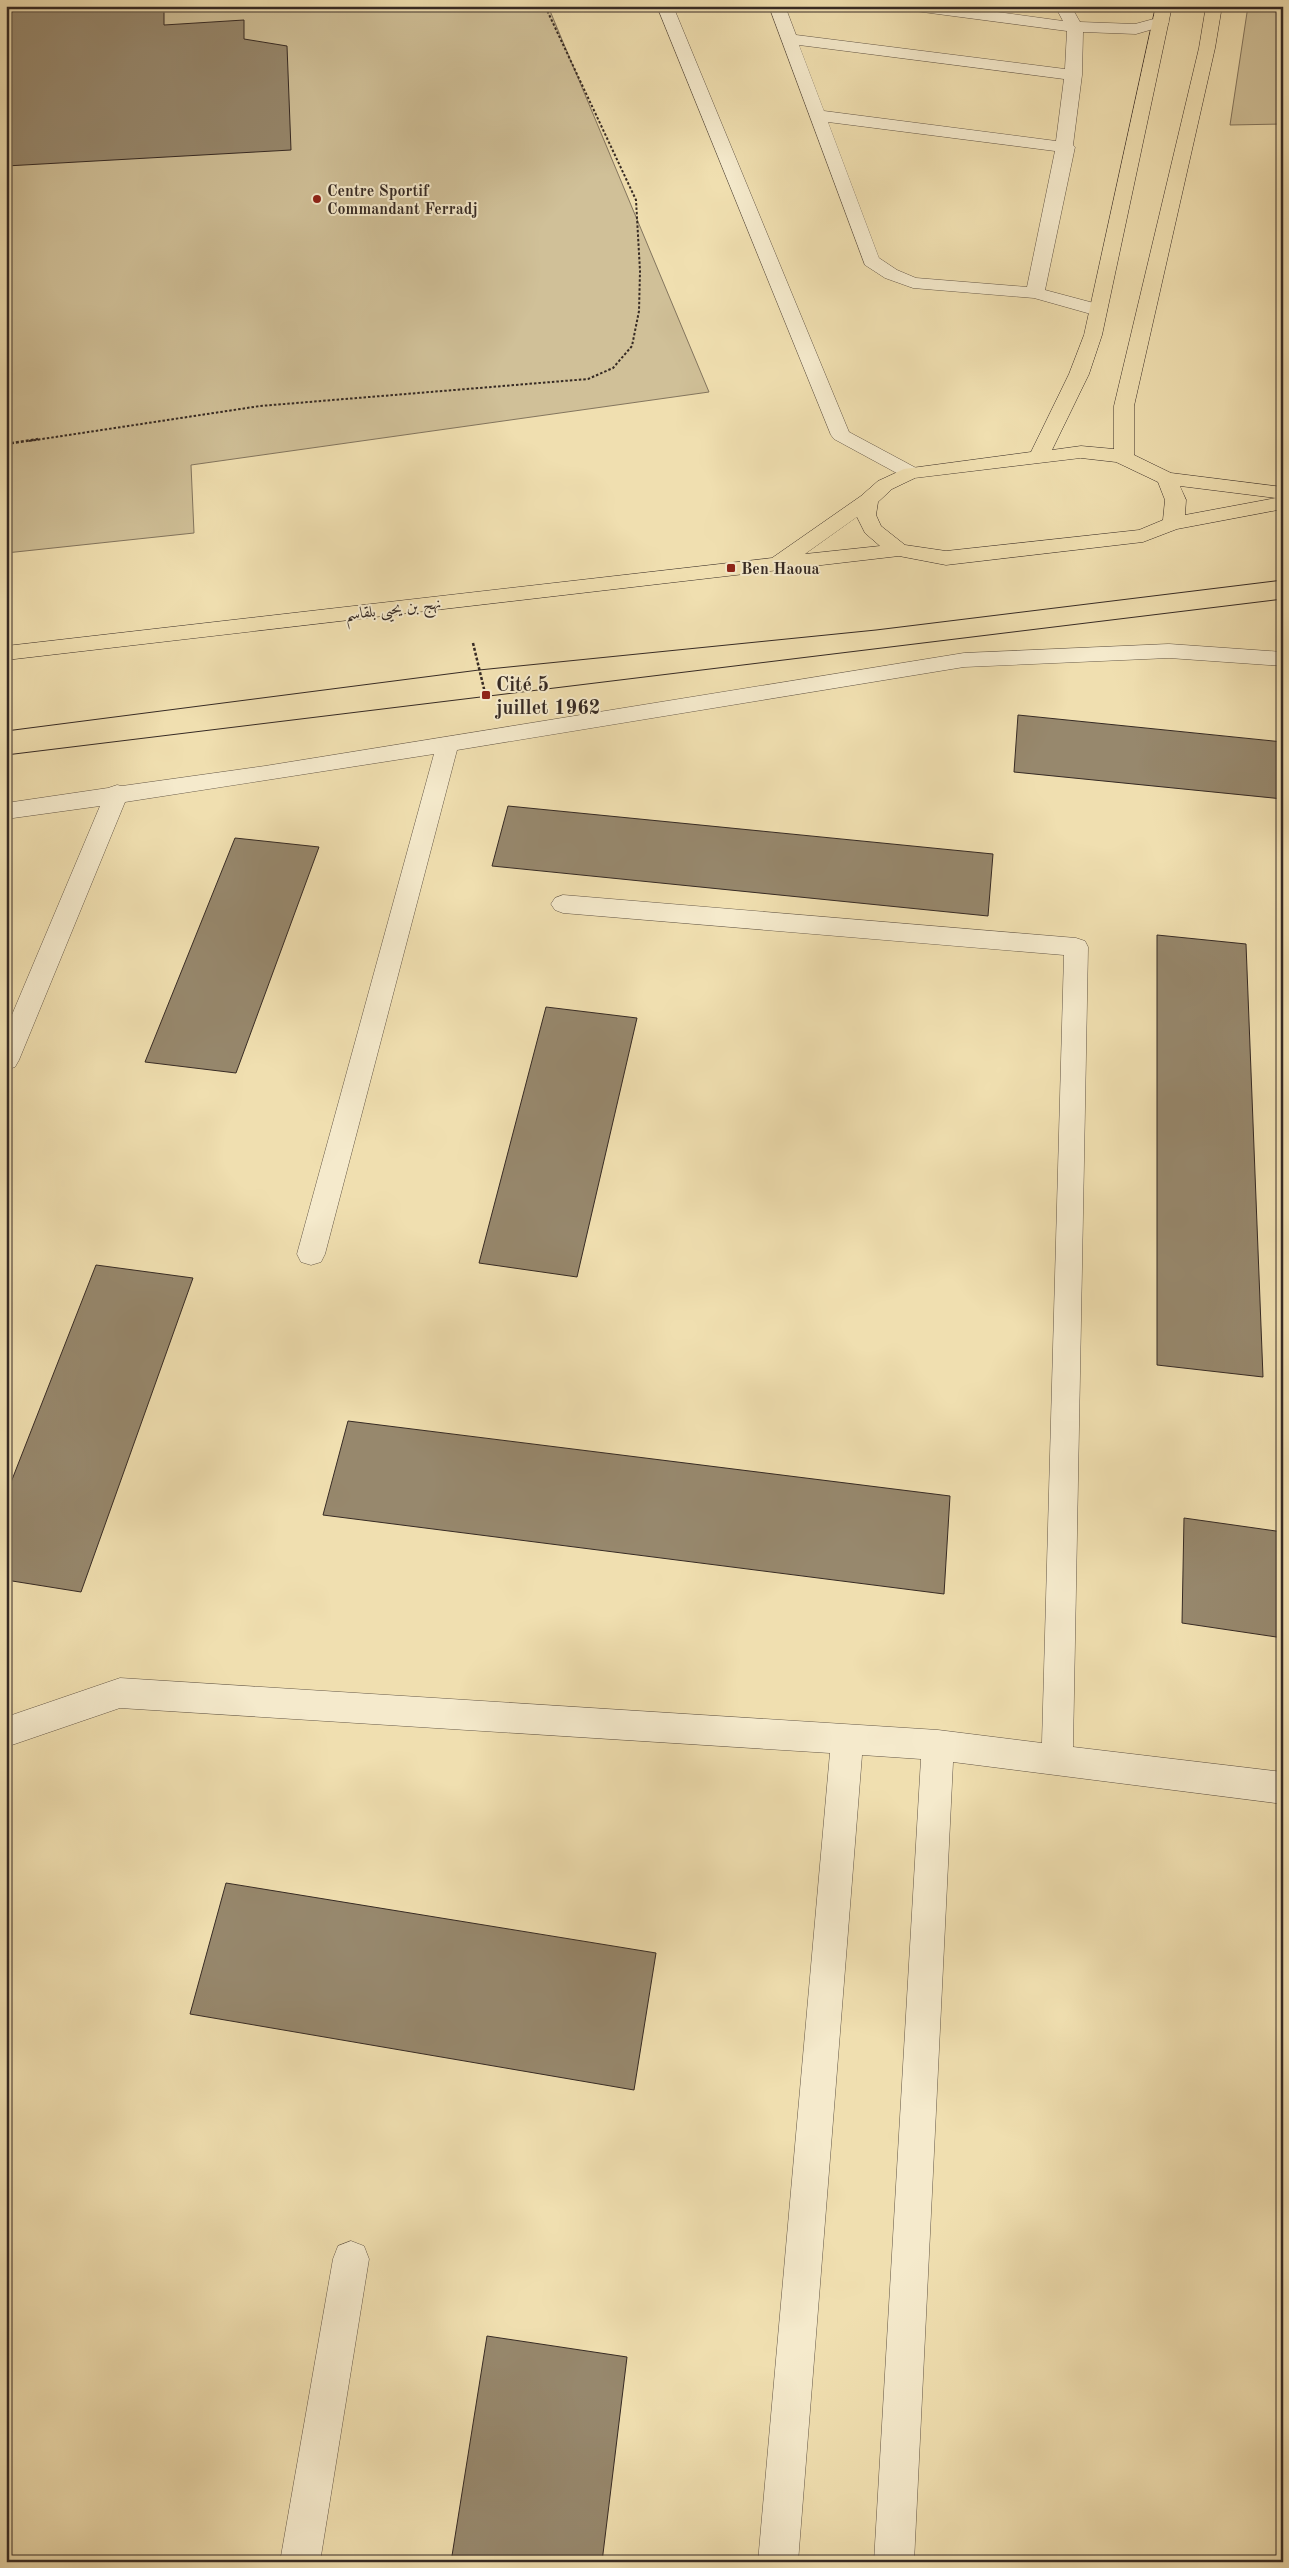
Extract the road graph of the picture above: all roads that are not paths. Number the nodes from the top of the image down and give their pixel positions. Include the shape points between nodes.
1 (665, 6) edge
2 (777, 6) edge
3 (915, 6) edge
4 (1063, 6) edge
5 (1214, 6) edge
6 (966, 10) edge
7 (1162, 14) edge
8 (1075, 27) junction
9 (789, 39) junction
10 (1074, 75) junction
11 (816, 114) junction
12 (1066, 147) junction
13 (1035, 293) junction
14 (1098, 310) junction
15 (1038, 458) junction
16 (1124, 459) junction
17 (911, 473) junction
18 (1166, 478) junction
19 (1283, 493) edge
20 (868, 500) junction
21 (1283, 504) edge
22 (1172, 524) junction
23 (899, 550) junction
24 (779, 563) junction
25 (6, 653) edge
26 (1283, 659) edge
27 (448, 744) junction
28 (117, 793) junction
29 (6, 810) edge
30 (563, 904) dead end
31 (6, 1060) edge
32 (311, 1254) dead end
33 (6, 1732) edge
34 (846, 1739) junction
35 (938, 1746) junction
36 (1057, 1760) junction
37 (1283, 1788) edge
38 (352, 2259) dead end
39 (300, 2562) edge
40 (778, 2562) edge
41 (894, 2562) edge

1 - 17 street via 841,435
2 - 9 street
3 - 6 street
4 - 8 street
5 - 16 main road via 1124,406
6 - 8 street
7 - 8 street via 1136,29
7 - 14 main road
8 - 10 street
9 - 10 street
9 - 11 street
10 - 12 street
11 - 12 street
11 - 13 street via 871,261 913,283
12 - 13 street
13 - 14 street
14 - 15 main road via 1079,374
15 - 16 main road, نهج بن يحيى بلقاسم via 1081,452
15 - 17 main road, نهج بن يحيى بلقاسم
16 - 18 main road, نهج بن يحيى بلقاسم
17 - 20 main road, نهج بن يحيى بلقاسم via 885,485
18 - 19 main road
18 - 22 main road via 1176,503 1177,514
20 - 23 main road via 866,514 872,529
20 - 24 main road, نهج بن يحيى بلقاسم
21 - 22 main road
22 - 23 main road via 1143,536 946,558
23 - 24 main road, نهج بن يحيى بلقاسم
24 - 25 main road, نهج بن يحيى بلقاسم
26 - 27 street via 1168,651 964,660
27 - 28 street via 265,774
27 - 32 street
28 - 29 street
28 - 31 street
30 - 36 street via 1076,947
33 - 34 street via 120,1693
34 - 35 street
34 - 40 street
35 - 36 street
35 - 41 street
36 - 37 street
38 - 39 street

